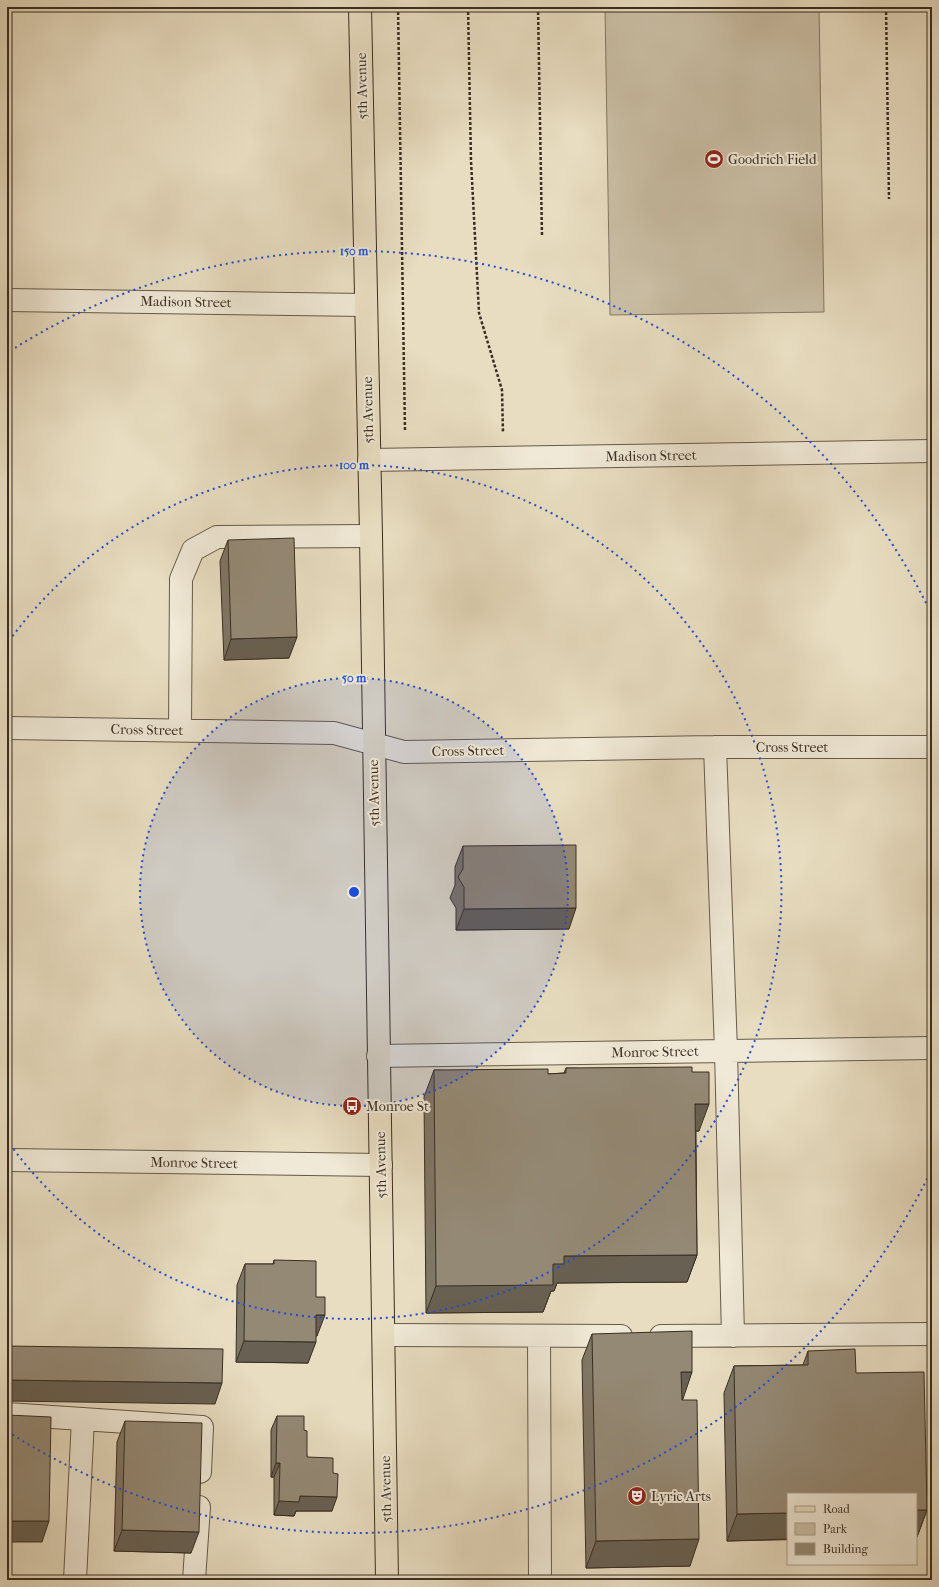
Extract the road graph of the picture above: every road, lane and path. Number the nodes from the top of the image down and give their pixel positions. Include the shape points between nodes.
1 (360, 7) edge
2 (398, 7) edge
3 (468, 7) edge
4 (538, 7) edge
5 (886, 7) edge
6 (889, 199) dead end
7 (542, 237) dead end
8 (7, 300) edge
9 (365, 305) junction
10 (405, 432) dead end
11 (503, 437) dead end
12 (932, 451) edge
13 (369, 460) junction
14 (371, 536) junction
15 (7, 728) edge
16 (180, 730) junction
17 (373, 744) junction
18 (932, 746) edge
19 (715, 747) junction
20 (932, 1048) edge
21 (726, 1051) junction
22 (378, 1056) junction
23 (7, 1160) edge
24 (381, 1165) junction
25 (932, 1334) edge
26 (384, 1335) junction
27 (539, 1336) junction
28 (733, 1336) junction
29 (7, 1414) edge
30 (83, 1419) junction
31 (76, 1580) edge
32 (194, 1580) edge
33 (387, 1580) edge
34 (540, 1580) edge

1 - 9 main road, 5th Avenue
2 - 10 path
3 - 11 path via 470,161 479,313 502,390
4 - 7 path
5 - 6 path
8 - 9 street, Madison Street
9 - 13 main road, 5th Avenue
12 - 13 street, Madison Street
13 - 14 main road, 5th Avenue
14 - 16 street via 217,537 193,550 181,579
14 - 17 main road, 5th Avenue
15 - 16 street, Cross Street
16 - 17 street, Cross Street via 334,733
17 - 19 street, Cross Street via 404,752
17 - 22 main road, 5th Avenue
18 - 19 street, Cross Street
19 - 21 street
20 - 21 street, Monroe Street
21 - 22 street, Monroe Street
21 - 28 street
22 - 24 main road, 5th Avenue
23 - 24 street, Monroe Street
24 - 26 main road, 5th Avenue
25 - 28 street
26 - 27 street
26 - 33 main road, 5th Avenue
27 - 28 street
27 - 34 street
29 - 30 street
30 - 31 street
30 - 32 street via 202,1427

